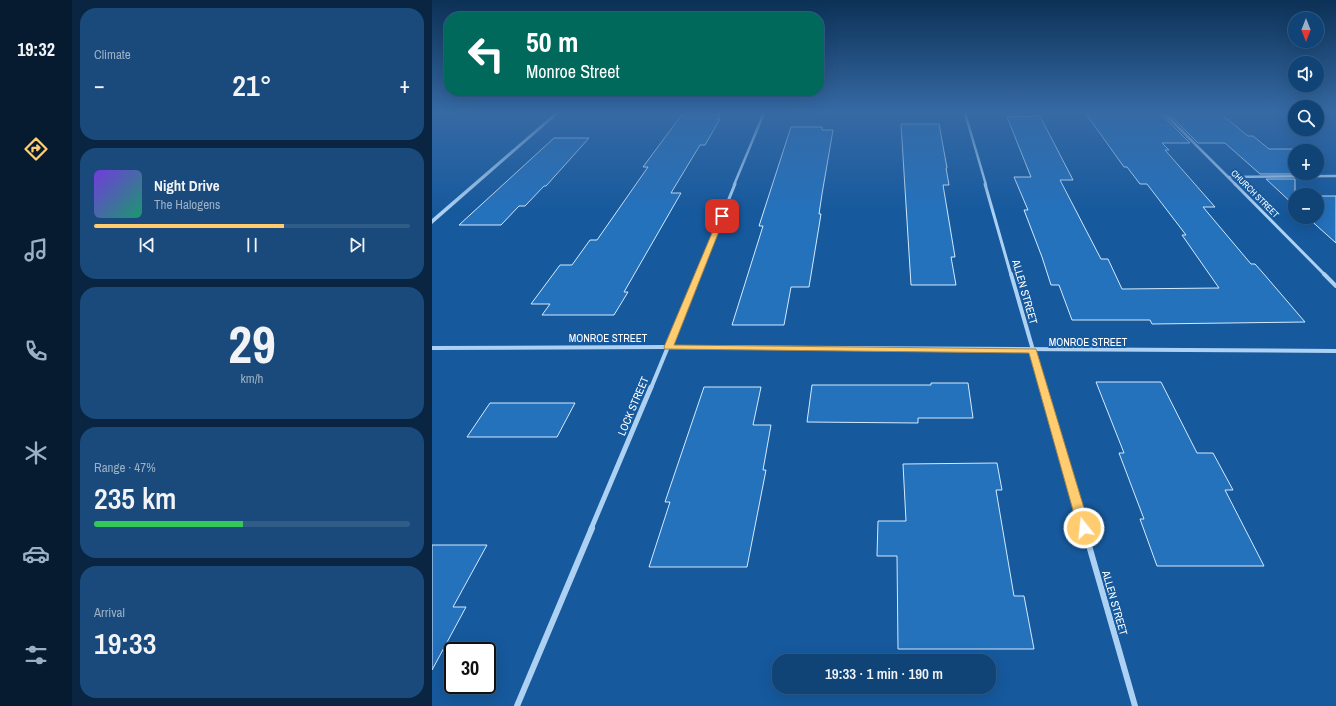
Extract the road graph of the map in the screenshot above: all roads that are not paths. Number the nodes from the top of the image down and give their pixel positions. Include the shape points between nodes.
1 (519, 146) edge
2 (750, 146) edge
3 (974, 146) edge
4 (1197, 146) edge
5 (1336, 176) edge
6 (1229, 177) junction
7 (432, 222) edge
8 (1336, 286) edge
9 (668, 347) junction
10 (432, 348) edge
11 (1032, 351) junction
12 (1336, 351) edge
13 (517, 706) edge
14 (1135, 706) edge

1 - 7 street
2 - 9 street, LOCK STREET
3 - 11 street, ALLEN STREET
4 - 6 street, CHURCH STREET
5 - 6 street
6 - 8 street, CHURCH STREET
9 - 10 street, MONROE STREET
9 - 11 street, MONROE STREET
9 - 13 street, LOCK STREET
11 - 12 street, MONROE STREET
11 - 14 street, ALLEN STREET

